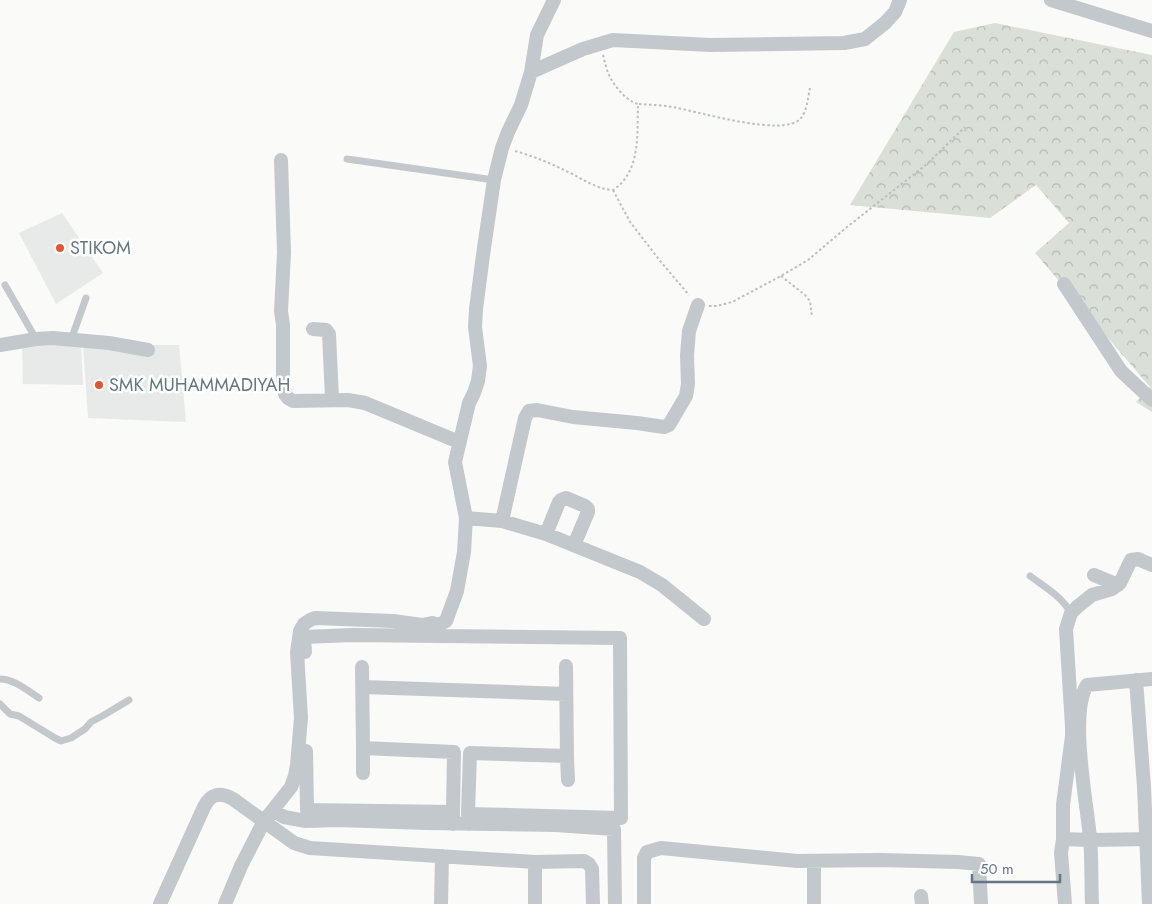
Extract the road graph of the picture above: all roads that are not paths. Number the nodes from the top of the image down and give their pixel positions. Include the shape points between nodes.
1 (554, 0) edge
2 (900, 0) edge
3 (1051, 0) edge
4 (1152, 30) edge
5 (531, 72) junction
6 (347, 159) dead end
7 (280, 160) dead end
8 (494, 180) junction
9 (1064, 284) dead end
10 (5, 285) dead end
11 (86, 298) dead end
12 (698, 305) road end
13 (313, 329) dead end
14 (36, 339) junction
15 (71, 340) junction
16 (0, 345) edge
17 (148, 350) dead end
18 (332, 399) junction
19 (1152, 400) edge
20 (459, 442) junction
21 (466, 518) junction
22 (502, 521) junction
23 (546, 534) junction
24 (574, 545) junction
25 (1152, 565) edge
26 (1094, 575) dead end
27 (1030, 576) dead end
28 (1118, 585) junction
29 (1071, 613) junction
30 (704, 619) dead end
31 (566, 666) dead end
32 (362, 667) dead end
33 (0, 679) edge
34 (1152, 679) edge
35 (1136, 680) junction
36 (362, 688) junction
37 (566, 694) junction
38 (39, 698) dead end
39 (129, 700) dead end
40 (0, 705) edge
41 (363, 748) junction
42 (454, 752) junction
43 (470, 753) junction
44 (566, 756) junction
45 (364, 773) dead end
46 (568, 780) dead end
47 (1148, 786) edge
48 (453, 813) junction
49 (468, 813) junction
50 (268, 816) junction
51 (1063, 839) junction
52 (1149, 839) edge
53 (1090, 840) junction
54 (442, 856) junction
55 (814, 860) junction
56 (535, 862) junction
57 (1150, 898) edge
58 (160, 904) edge
59 (225, 904) edge
60 (440, 904) edge
61 (535, 904) edge
62 (593, 904) edge
63 (615, 904) edge
64 (644, 904) edge
65 (814, 904) edge
66 (981, 904) edge
67 (1065, 904) edge
68 (1092, 904) edge

1 - 5 street via 537,35
2 - 5 street via 885,23 865,39 844,43 710,45 613,40 583,49
3 - 4 street
5 - 8 street via 502,148
6 - 8 lane
7 - 18 street via 285,394 292,401
8 - 20 street via 476,309 478,381
9 - 19 street via 1120,371
10 - 14 lane
11 - 15 lane
12 - 22 street via 689,331 686,396 669,425 573,417 537,410 530,412 525,418
13 - 18 street via 326,330 329,334
14 - 15 street
14 - 16 street
15 - 17 street
18 - 20 street via 365,403
20 - 21 street via 455,462
21 - 22 street
21 - 50 street via 457,591 446,621 439,625 422,625 315,618 301,628 297,652 302,718 297,765 291,787
22 - 23 street
23 - 24 street
23 - 24 street via 559,502 566,498 588,509
24 - 30 street via 649,577
25 - 28 street via 1131,560
26 - 28 street
27 - 29 lane via 1053,592
28 - 29 street via 1092,596
29 - 51 street via 1066,629 1072,736 1063,804
31 - 37 street
32 - 36 street
33 - 38 lane via 15,683
34 - 35 street
35 - 47 street
35 - 53 street via 1087,685 1081,701 1079,740
36 - 37 street
36 - 41 street
37 - 44 street
39 - 40 lane via 71,738 61,741 10,714
41 - 42 street
41 - 45 street
42 - 43 street
42 - 48 street
43 - 44 street
43 - 49 street
44 - 46 street
47 - 52 street
48 - 49 street
48 - 49 street
48 - 49 street via 307,810 304,637 620,638 621,818
48 - 50 street via 306,821
49 - 63 street via 614,829
50 - 54 street via 294,843 310,848
50 - 58 street via 226,795 219,794 207,800
50 - 59 street
51 - 53 street
51 - 67 street
52 - 53 street
52 - 57 street
53 - 68 street
54 - 56 street
54 - 60 street
55 - 64 street via 768,859 661,848 647,852 644,858
55 - 65 street
55 - 66 street via 979,864
56 - 61 street
56 - 62 street via 577,860 589,864

